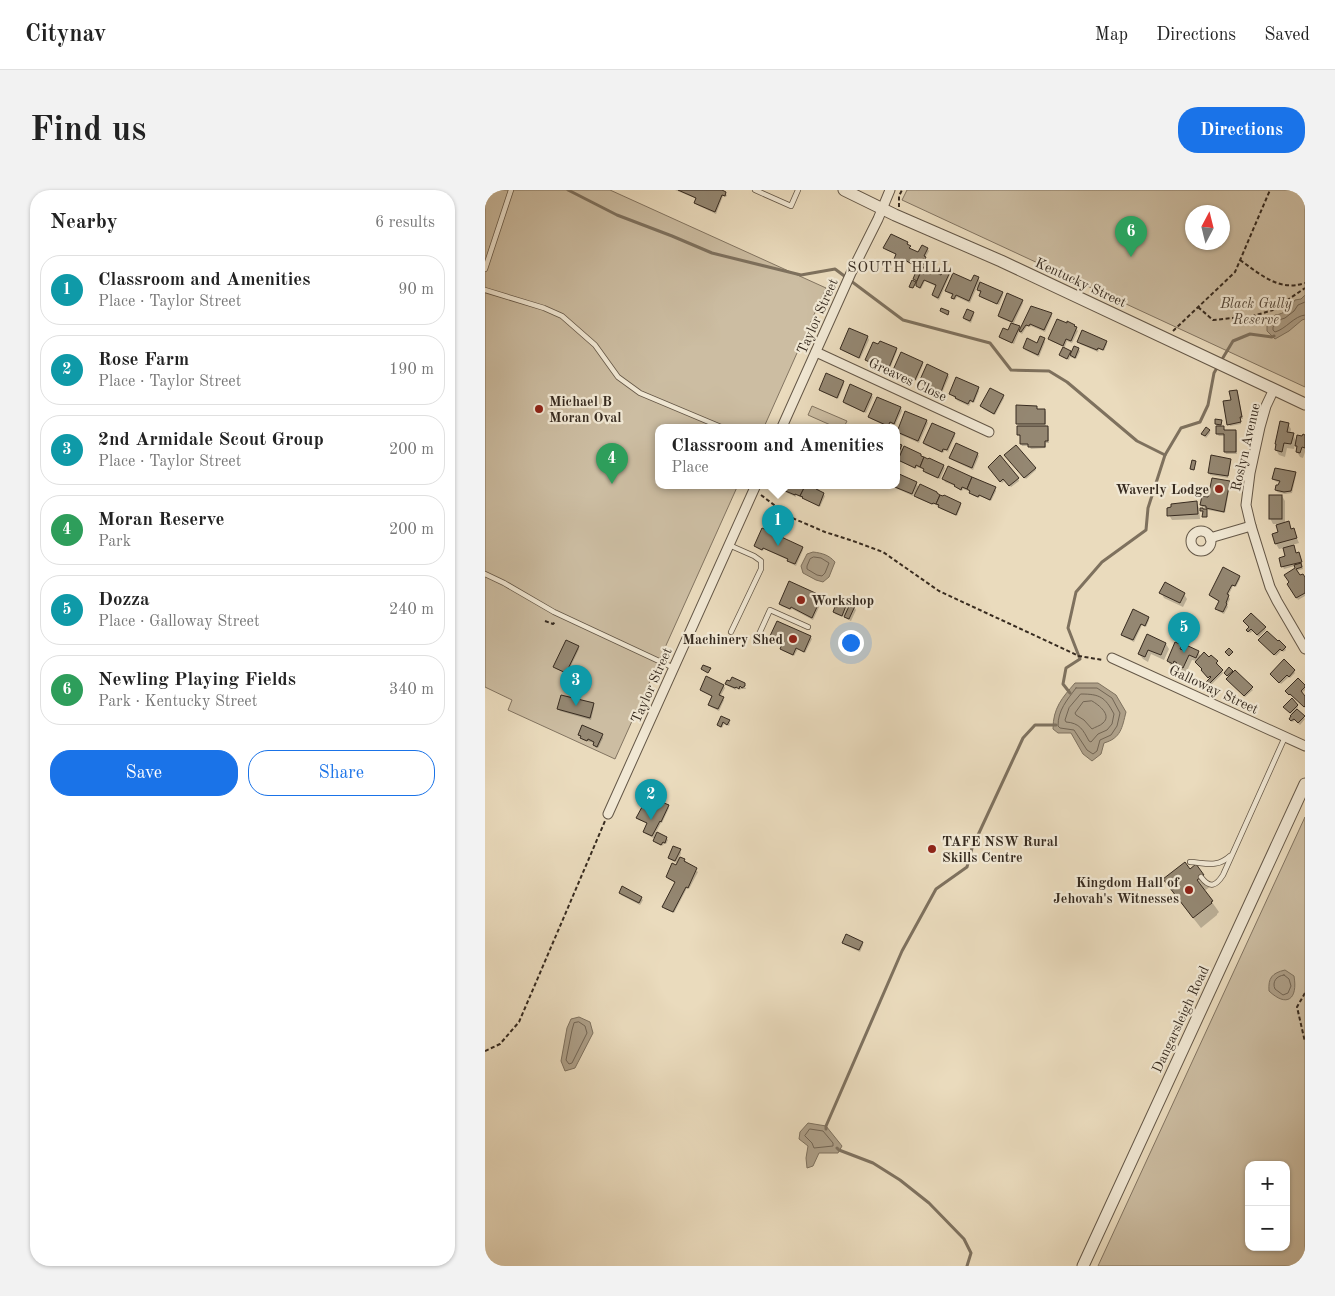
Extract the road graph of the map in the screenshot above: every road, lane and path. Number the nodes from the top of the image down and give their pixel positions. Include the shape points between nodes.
1 (511, 190) edge
2 (755, 190) edge
3 (797, 190) edge
4 (844, 190) edge
5 (890, 190) edge
6 (902, 190) edge
7 (1270, 190) edge
8 (899, 205) dead end
9 (882, 209) junction
10 (1241, 260) junction
11 (485, 269) edge
12 (1305, 283) edge
13 (1305, 288) edge
14 (485, 290) edge
15 (1198, 307) junction
16 (1173, 331) dead end
17 (816, 352) junction
18 (1274, 389) junction
19 (1305, 404) edge
20 (714, 424) edge
21 (784, 424) edge
22 (989, 432) dead end
23 (757, 489) edge
24 (758, 489) edge
25 (1251, 526) junction
26 (1211, 538) dead end
27 (729, 545) junction
28 (485, 574) edge
29 (561, 615) junction
30 (545, 621) dead end
31 (808, 627) dead end
32 (731, 632) dead end
33 (755, 643) dead end
34 (1305, 649) edge
35 (1112, 658) joint
36 (674, 668) junction
37 (1285, 737) junction
38 (1305, 746) edge
39 (1305, 784) edge
40 (608, 814) joint
41 (1233, 853) junction
42 (1190, 862) dead end
43 (1201, 877) dead end
44 (1305, 993) edge
45 (1305, 1042) edge
46 (485, 1050) edge
47 (1083, 1266) edge

1 - 11 lane
2 - 3 lane via 791,206
4 - 9 street, Kentucky Street
5 - 9 street, Taylor Street
6 - 8 path
7 - 10 path
9 - 17 street, Taylor Street
9 - 18 street, Kentucky Street
10 - 12 path via 1274,282 1287,286
10 - 15 path via 1235,272
13 - 15 path via 1273,310 1253,316 1213,320
14 - 20 lane via 562,316 595,345 618,377 640,393
15 - 16 path
17 - 21 street, Taylor Street
17 - 22 street, Greaves Close
18 - 19 street, Kentucky Street
18 - 25 street, Roslyn Avenue via 1262,420 1250,473 1246,505
23 - 27 street, Taylor Street
24 - 35 path via 790,517 883,552 939,591 991,616 1079,656
25 - 26 street
25 - 34 street, Roslyn Avenue via 1270,587
27 - 32 lane via 761,560 761,569
27 - 36 street, Taylor Street
28 - 29 lane
29 - 30 path via 553,624
29 - 36 lane
31 - 33 lane via 770,610
35 - 37 street, Galloway Street
36 - 40 street, Taylor Street
37 - 38 street, Galloway Street
37 - 41 lane
39 - 47 street, Dangarsleigh Road
40 - 46 path via 519,1022 500,1044
41 - 42 lane via 1215,864
41 - 43 lane via 1218,882 1209,885
44 - 45 path via 1297,1007

